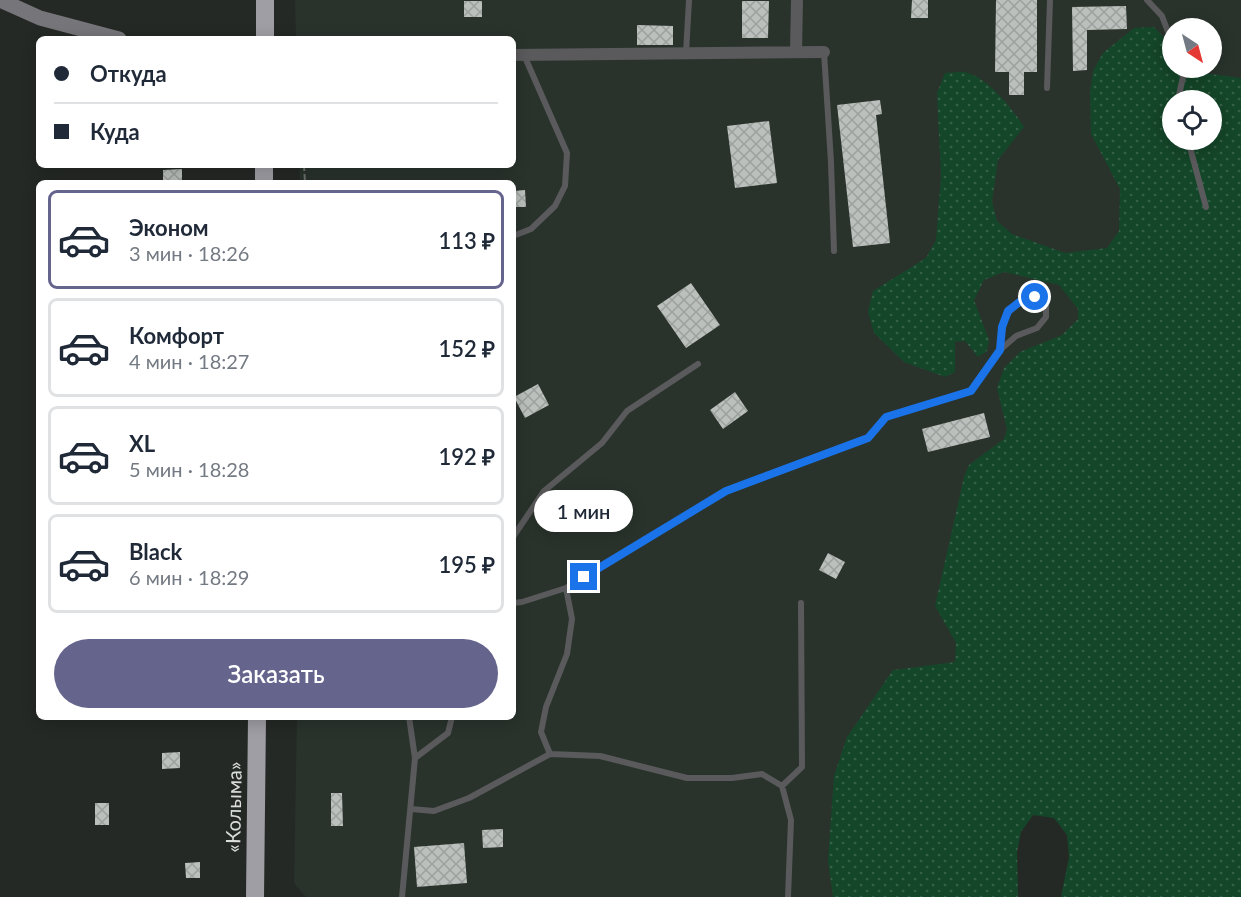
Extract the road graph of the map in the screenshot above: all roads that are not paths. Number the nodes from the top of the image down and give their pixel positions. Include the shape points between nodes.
1 (0, 0) edge
2 (265, 0) edge
3 (689, 0) edge
4 (796, 0) edge
5 (1050, 0) edge
6 (1148, 0) edge
7 (1163, 18) edge
8 (108, 36) edge
9 (265, 36) edge
10 (796, 52) junction
11 (824, 52) joint
12 (686, 53) junction
13 (518, 55) edge
14 (1047, 88) dead end
15 (1191, 150) edge
16 (1206, 207) dead end
17 (516, 235) edge
18 (834, 251) dead end
19 (1000, 350) junction
20 (698, 364) dead end
21 (516, 533) edge
22 (566, 588) junction
23 (516, 603) edge
24 (801, 603) dead end
25 (258, 720) edge
26 (409, 720) edge
27 (451, 720) edge
28 (550, 754) junction
29 (415, 758) junction
30 (782, 786) junction
31 (411, 809) junction
32 (255, 897) edge
33 (402, 897) edge
34 (788, 897) edge

1 - 8 street via 40,18
2 - 9 highway
3 - 12 lane
4 - 10 street
5 - 14 lane
6 - 7 lane
10 - 11 street
10 - 12 street
11 - 18 lane
12 - 13 street
13 - 17 lane via 567,153 565,186 555,206 531,229
15 - 16 lane
19 - 19 lane via 1008,311 1022,300 1035,297 1046,305 1046,317 1037,328 1016,336
19 - 22 lane via 971,391 886,417 868,438 726,491
20 - 21 lane via 627,411 602,443 544,492
22 - 23 lane
22 - 28 lane via 572,619 567,654 546,707 541,732
24 - 30 lane via 802,767
25 - 32 highway, «Колыма»
26 - 29 lane
27 - 29 lane via 448,733
28 - 30 lane via 600,756 687,778 762,774
28 - 31 lane via 469,798 434,811
29 - 31 lane
30 - 34 lane via 791,820
31 - 33 lane

